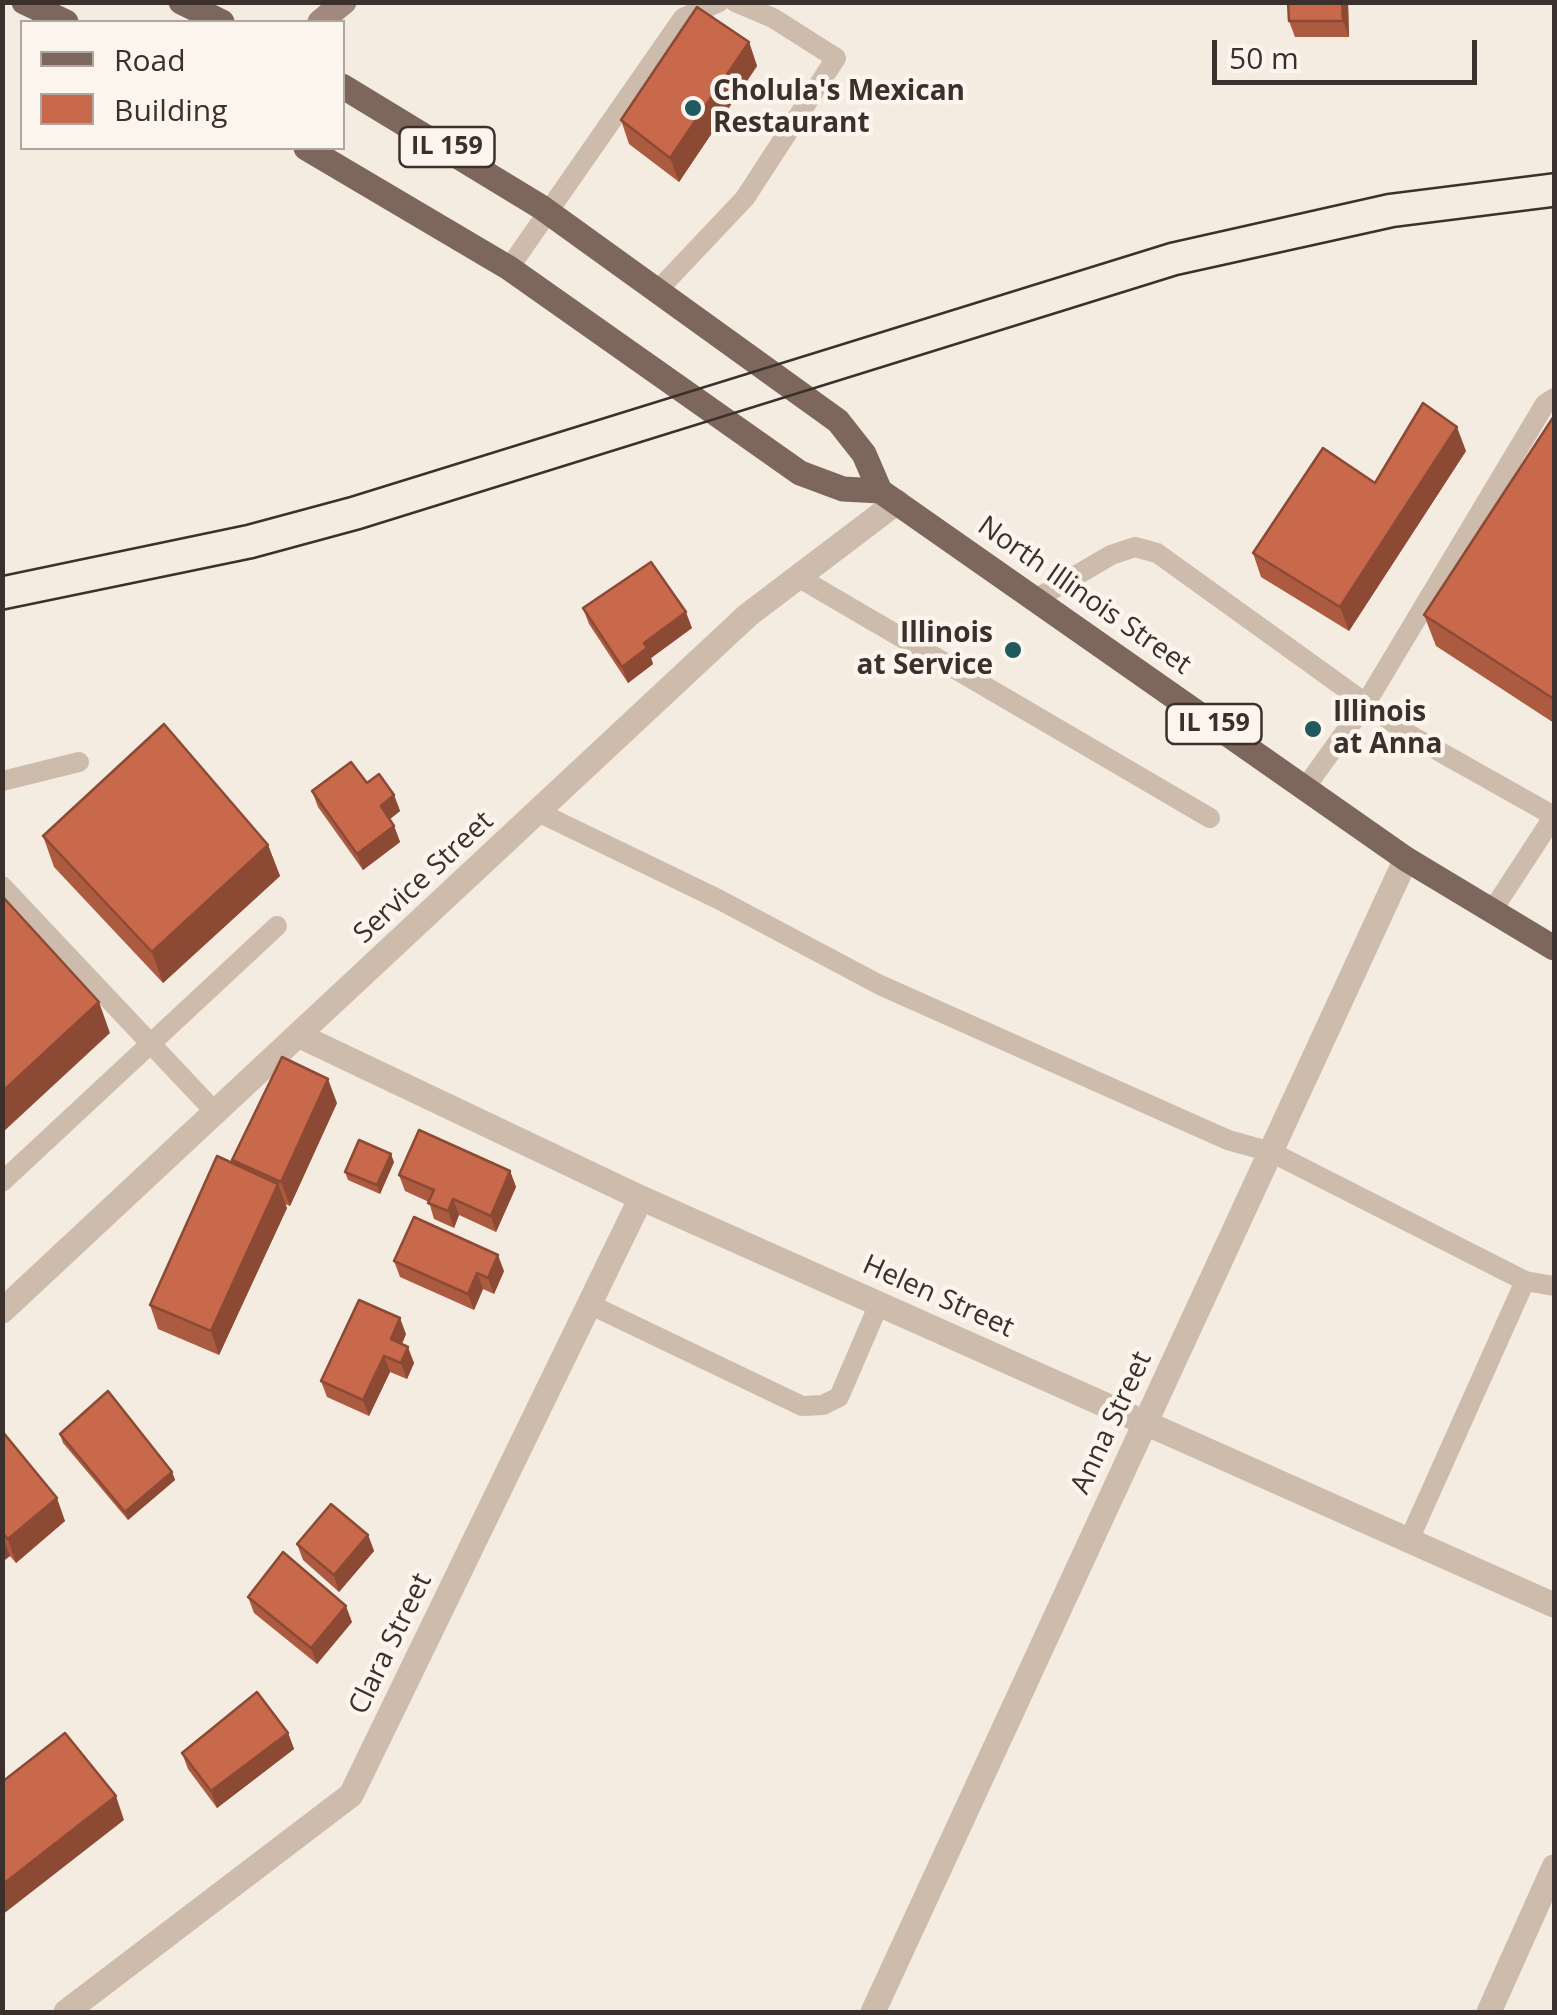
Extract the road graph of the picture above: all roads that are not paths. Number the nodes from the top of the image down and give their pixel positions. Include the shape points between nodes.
1 (24, 2) edge
2 (181, 2) edge
3 (344, 2) edge
4 (719, 2) edge
5 (735, 2) edge
6 (62, 20) edge
7 (218, 20) edge
8 (322, 20) edge
9 (345, 88) edge
10 (309, 150) edge
11 (548, 213) junction
12 (509, 268) junction
13 (658, 289) junction
14 (1554, 398) edge
15 (889, 496) junction
16 (798, 577) junction
17 (1036, 600) junction
18 (1366, 703) junction
19 (79, 762) dead end
20 (2, 781) edge
21 (1305, 788) junction
22 (538, 812) junction
23 (1554, 816) edge
24 (1210, 818) dead end
25 (1406, 859) junction
26 (2, 886) edge
27 (1492, 911) junction
28 (276, 926) dead end
29 (1554, 948) edge
30 (300, 1036) junction
31 (150, 1042) junction
32 (217, 1114) junction
33 (1271, 1152) junction
34 (2, 1182) edge
35 (641, 1198) junction
36 (1525, 1282) junction
37 (1554, 1286) edge
38 (589, 1304) junction
39 (879, 1304) junction
40 (2, 1311) edge
41 (1146, 1423) junction
42 (1409, 1540) junction
43 (1554, 1605) edge
44 (1554, 1867) edge
45 (66, 2012) edge
46 (873, 2012) edge
47 (1489, 2012) edge

1 - 6 main road
2 - 7 main road
3 - 8 street
4 - 11 lane via 683,18
5 - 13 lane via 836,58 745,198
9 - 11 main road, North Illinois Street / IL 159
10 - 12 main road, North Illinois Street / IL 159
11 - 12 lane
11 - 13 main road, North Illinois Street / IL 159
12 - 15 main road, North Illinois Street / IL 159 via 800,473
13 - 15 main road, North Illinois Street / IL 159 via 838,420
14 - 18 lane
15 - 16 street, Service Street
15 - 17 main road, North Illinois Street / IL 159
16 - 22 street, Service Street via 748,615
16 - 24 lane
17 - 18 lane via 1111,555 1135,547 1156,553
17 - 21 main road, North Illinois Street / IL 159
18 - 21 lane
18 - 23 lane
19 - 20 lane
21 - 25 main road, North Illinois Street / IL 159
22 - 30 street, Service Street
22 - 33 lane via 880,985 1228,1140
23 - 27 lane
25 - 27 main road, North Illinois Street / IL 159
25 - 33 street, Anna Street
26 - 31 lane
27 - 29 main road, North Illinois Street / IL 159
28 - 31 lane
30 - 32 street, Service Street
30 - 35 street, Helen Street
31 - 32 lane
31 - 34 lane
32 - 40 street, Service Street
33 - 36 lane
33 - 41 street, Anna Street
35 - 38 street, Clara Street
35 - 39 street, Helen Street
36 - 37 lane
36 - 42 lane
38 - 39 lane via 812,1406 838,1397
38 - 45 street, Clara Street via 351,1795
39 - 41 street, Helen Street
41 - 42 street, Helen Street
41 - 46 street, Anna Street
42 - 43 street, Helen Street
44 - 47 street

